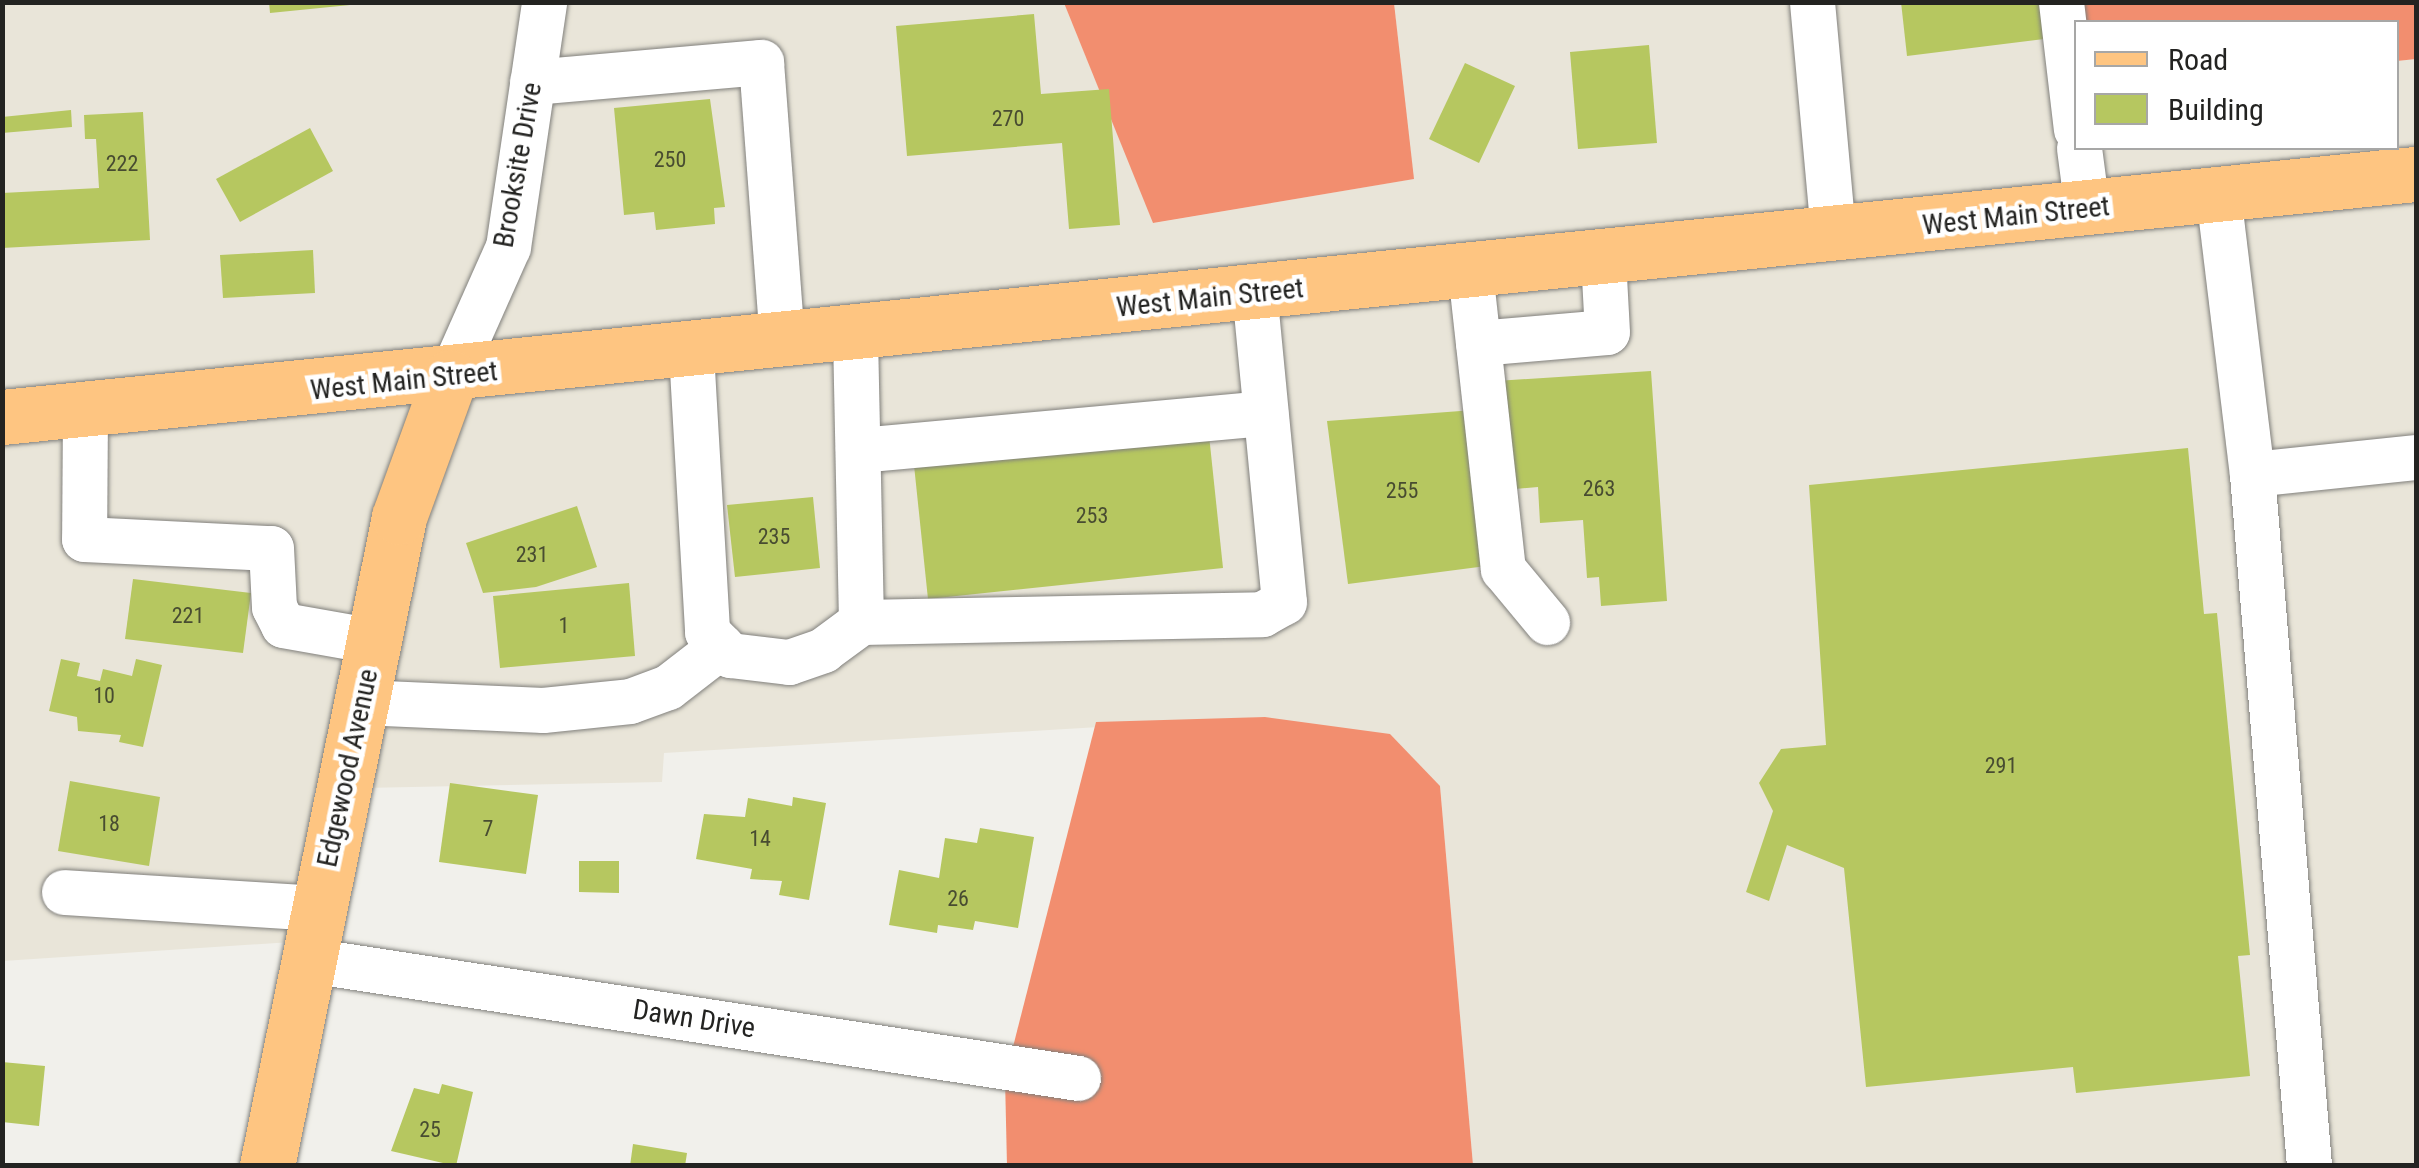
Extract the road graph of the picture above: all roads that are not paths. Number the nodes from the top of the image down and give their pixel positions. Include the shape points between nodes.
1 (544, 2) edge
2 (1812, 2) edge
3 (2061, 2) edge
4 (532, 82) junction
5 (2074, 112) edge
6 (2079, 150) edge
7 (2416, 174) edge
8 (2218, 194) junction
9 (2086, 209) junction
10 (1833, 234) junction
11 (1603, 258) junction
12 (1470, 271) junction
13 (1254, 293) junction
14 (855, 335) junction
15 (782, 342) junction
16 (1478, 343) junction
17 (691, 352) junction
18 (450, 376) junction
19 (85, 410) junction
20 (1266, 413) junction
21 (2, 417) edge
22 (858, 450) junction
23 (2416, 457) edge
24 (2252, 474) junction
25 (861, 622) junction
26 (1548, 622) dead end
27 (374, 642) junction
28 (721, 646) junction
29 (361, 702) junction
30 (64, 892) dead end
31 (319, 908) junction
32 (308, 960) junction
33 (1078, 1078) dead end
34 (267, 1166) edge
35 (2308, 1166) edge

1 - 4 street, Brooksite Drive
2 - 10 street
3 - 5 street
4 - 15 street via 760,62
4 - 18 street, Brooksite Drive via 508,247
6 - 9 street
7 - 8 main road, West Main Street
8 - 9 main road, West Main Street
8 - 24 street
9 - 10 main road, West Main Street
10 - 11 main road, West Main Street
11 - 12 main road, West Main Street
11 - 16 street via 1607,332
12 - 13 main road, West Main Street
12 - 16 street
13 - 14 main road, West Main Street
13 - 20 street
14 - 15 main road, West Main Street
14 - 22 street
15 - 17 main road, West Main Street
16 - 26 street via 1503,569
17 - 18 main road, West Main Street
17 - 28 street via 707,632
18 - 19 main road, West Main Street
18 - 27 main road, Edgewood Avenue via 400,517
19 - 21 main road, West Main Street
19 - 27 street via 84,539 271,548 274,607 283,625
20 - 22 street
20 - 25 street via 1284,602 1262,614
22 - 25 street
23 - 24 street
24 - 35 street
25 - 28 street via 823,650 789,662 760,662
27 - 29 main road, Edgewood Avenue
28 - 29 street via 668,687 630,700 543,710
29 - 31 main road, Edgewood Avenue
30 - 31 street
31 - 32 main road, Edgewood Avenue
32 - 33 street, Dawn Drive
32 - 34 main road, Edgewood Avenue

